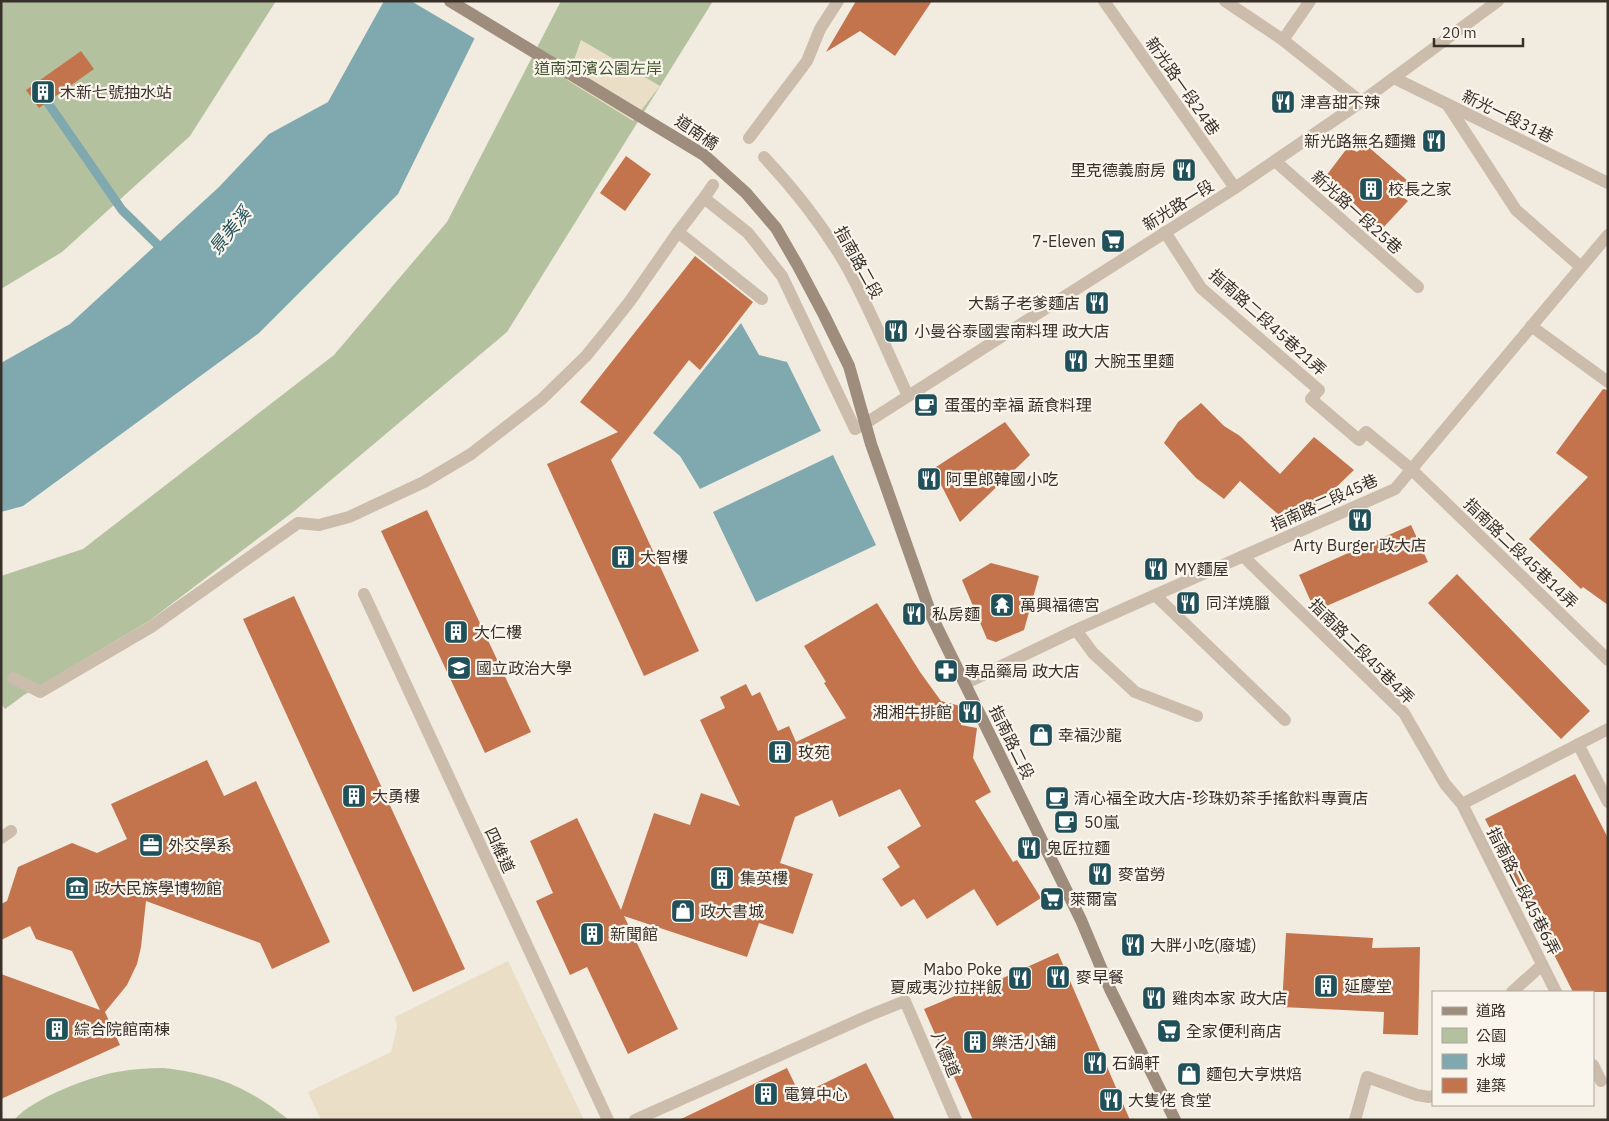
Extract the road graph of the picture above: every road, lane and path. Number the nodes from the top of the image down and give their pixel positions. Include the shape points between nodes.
1 (450, 1) edge
2 (838, 1) edge
3 (1104, 1) edge
4 (1225, 1) edge
5 (1310, 1) edge
6 (1498, 1) edge
7 (1283, 40) junction
8 (1394, 78) junction
9 (1360, 102) junction
10 (1447, 104) junction
11 (749, 138) dead end
12 (764, 157) dead end
13 (1275, 161) junction
14 (1608, 184) edge
15 (713, 185) dead end
16 (1235, 188) junction
17 (704, 198) junction
18 (678, 232) junction
19 (1166, 232) junction
20 (1608, 235) edge
21 (1581, 267) junction
22 (1418, 287) dead end
23 (762, 298) dead end
24 (1532, 326) junction
25 (849, 366) joint
26 (1608, 382) edge
27 (908, 396) junction
28 (866, 423) junction
29 (1411, 469) junction
30 (1242, 556) junction
31 (364, 594) dead end
32 (1156, 595) junction
33 (1076, 630) junction
34 (1608, 660) edge
35 (13, 678) dead end
36 (966, 683) junction
37 (1197, 716) dead end
38 (1285, 720) dead end
39 (1608, 729) edge
40 (1578, 744) junction
41 (1608, 802) edge
42 (1462, 804) junction
43 (1542, 964) junction
44 (1513, 991) edge
45 (1556, 991) edge
46 (1594, 1067) edge
47 (1600, 1080) dead end
48 (1432, 1097) edge
49 (608, 1120) edge
50 (635, 1120) edge
51 (956, 1120) edge
52 (1175, 1120) edge
53 (1355, 1120) edge

1 - 25 street, 道南橋 via 704,155 746,193 776,228
2 - 11 street via 820,30 807,61
3 - 16 street, 新光路一段24巷
4 - 7 street
5 - 7 street
6 - 8 street, 新光路一段
7 - 9 street
8 - 9 street, 新光路一段
8 - 10 street, 新光一段31巷
9 - 13 street, 新光路一段
10 - 14 street, 新光一段31巷
10 - 21 street via 1516,210
12 - 27 street, 指南路二段 via 792,187 832,244
13 - 16 street, 新光路一段
13 - 22 street, 新光路一段25巷
15 - 17 street
16 - 19 street, 新光路一段
17 - 18 street
17 - 28 street via 748,233 782,276 855,429
18 - 23 street
18 - 35 street via 630,301 586,356 542,398 447,470 349,517 319,525 298,523 151,627 40,692
19 - 27 street, 新光路一段
19 - 29 street, 指南路二段45巷21弄 via 1201,288 1319,390 1311,399 1359,440 1366,432
20 - 21 street, 指南路二段45巷
21 - 24 street, 指南路二段45巷
24 - 26 street
24 - 29 street, 指南路二段45巷
25 - 28 street, 指南路二段
27 - 28 street, 新光路一段
28 - 36 street, 指南路二段 via 932,617
29 - 30 street, 指南路二段45巷 via 1395,489
29 - 34 street, 指南路二段45巷14弄
30 - 32 street, 指南路二段45巷
30 - 42 street, 指南路二段45巷4弄 via 1404,713 1445,784
31 - 49 street, 四維道
32 - 33 street, 指南路二段45巷
32 - 38 street
33 - 36 street, 指南路二段45巷
33 - 37 street via 1092,653 1135,692
36 - 52 street, 指南路二段
39 - 40 street
40 - 41 street
40 - 42 street
42 - 43 street, 指南路二段45巷6弄
43 - 44 street
43 - 45 street, 指南路二段45巷6弄
46 - 47 street
48 - 53 street via 1416,1095 1367,1077
50 - 51 street, 八德道 via 870,1014 906,1001

